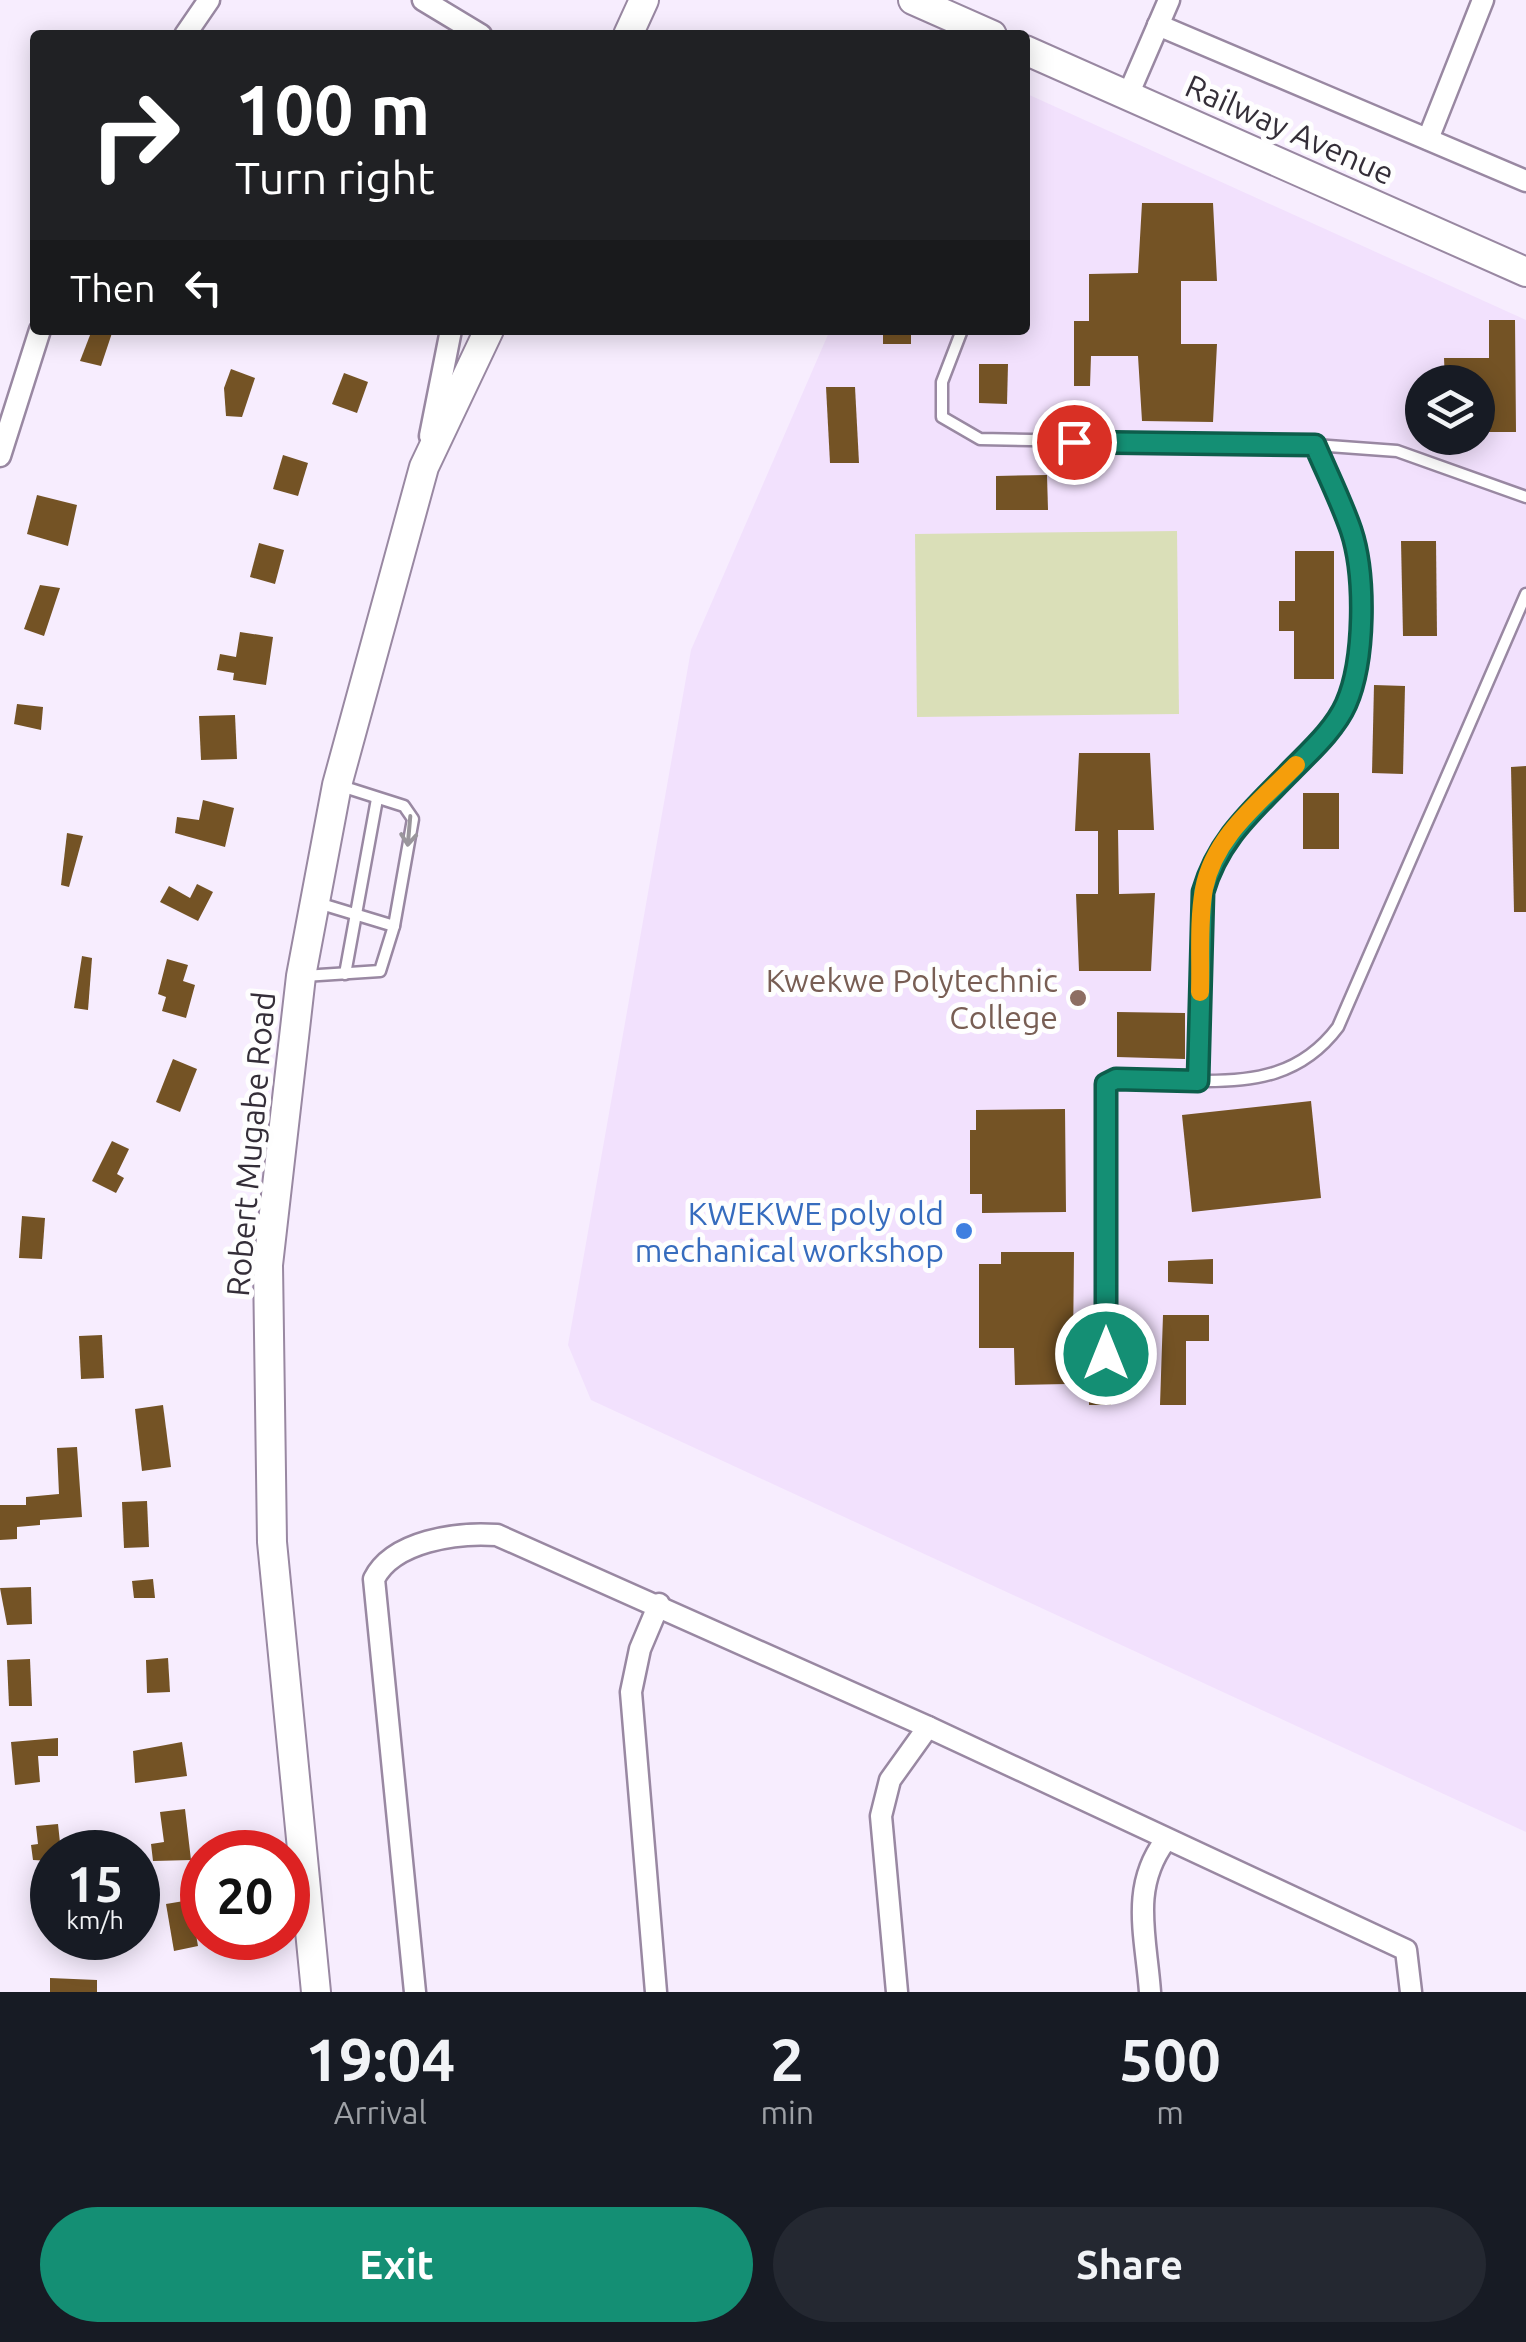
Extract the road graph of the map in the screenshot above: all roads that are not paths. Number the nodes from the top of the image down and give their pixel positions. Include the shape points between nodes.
1 (209, 0) edge
2 (422, 0) edge
3 (644, 0) edge
4 (914, 0) edge
5 (1169, 0) edge
6 (1483, 0) edge
7 (1158, 25) junction
8 (188, 30) edge
9 (473, 30) edge
10 (630, 30) edge
11 (981, 30) edge
12 (1030, 52) edge
13 (1128, 95) junction
14 (1428, 139) junction
15 (1526, 181) edge
16 (1526, 272) edge
17 (38, 335) edge
18 (450, 335) edge
19 (487, 335) edge
20 (960, 335) edge
21 (1315, 445) junction
22 (0, 456) edge
23 (424, 467) junction
24 (1526, 497) edge
25 (1526, 594) edge
26 (337, 785) junction
27 (377, 799) junction
28 (314, 902) junction
29 (356, 912) junction
30 (394, 926) junction
31 (345, 974) junction
32 (301, 976) junction
33 (1198, 1081) junction
34 (1106, 1354) dead end
35 (659, 1604) junction
36 (928, 1727) junction
37 (1165, 1840) junction
38 (316, 1992) edge
39 (416, 1992) edge
40 (656, 1992) edge
41 (897, 1992) edge
42 (1150, 1992) edge
43 (1411, 1992) edge

1 - 8 street
2 - 9 street
3 - 10 main road
4 - 11 main road
5 - 7 street
6 - 14 street
7 - 13 street
7 - 14 street
12 - 13 main road, Railway Avenue
13 - 16 main road, Railway Avenue
14 - 15 street
17 - 22 street
18 - 23 street
19 - 23 main road, Robert Mugabe Road
20 - 21 lane via 939,400 942,417 980,439
21 - 24 lane via 1397,451
21 - 33 lane via 1352,533 1360,628 1356,677 1344,708 1224,840 1211,865 1203,892
23 - 26 main road, Robert Mugabe Road
25 - 33 lane via 1338,1027 1324,1046 1275,1075
26 - 27 lane
26 - 28 main road, Robert Mugabe Road
27 - 29 lane
27 -> 30 lane via 404,806 413,820
28 - 29 lane
28 - 32 main road, Robert Mugabe Road
29 - 30 lane
29 - 31 lane
30 - 31 lane via 380,971
31 - 32 lane
32 - 38 main road, Robert Mugabe Road via 268,1285 272,1542
33 - 34 lane via 1106,1084
35 - 36 street
35 - 39 street via 496,1535 469,1532 383,1560 374,1578
35 - 40 street via 631,1692
36 - 37 street
36 - 41 street via 890,1780 881,1816
37 - 42 street via 1142,1886
37 - 43 street via 1406,1950

